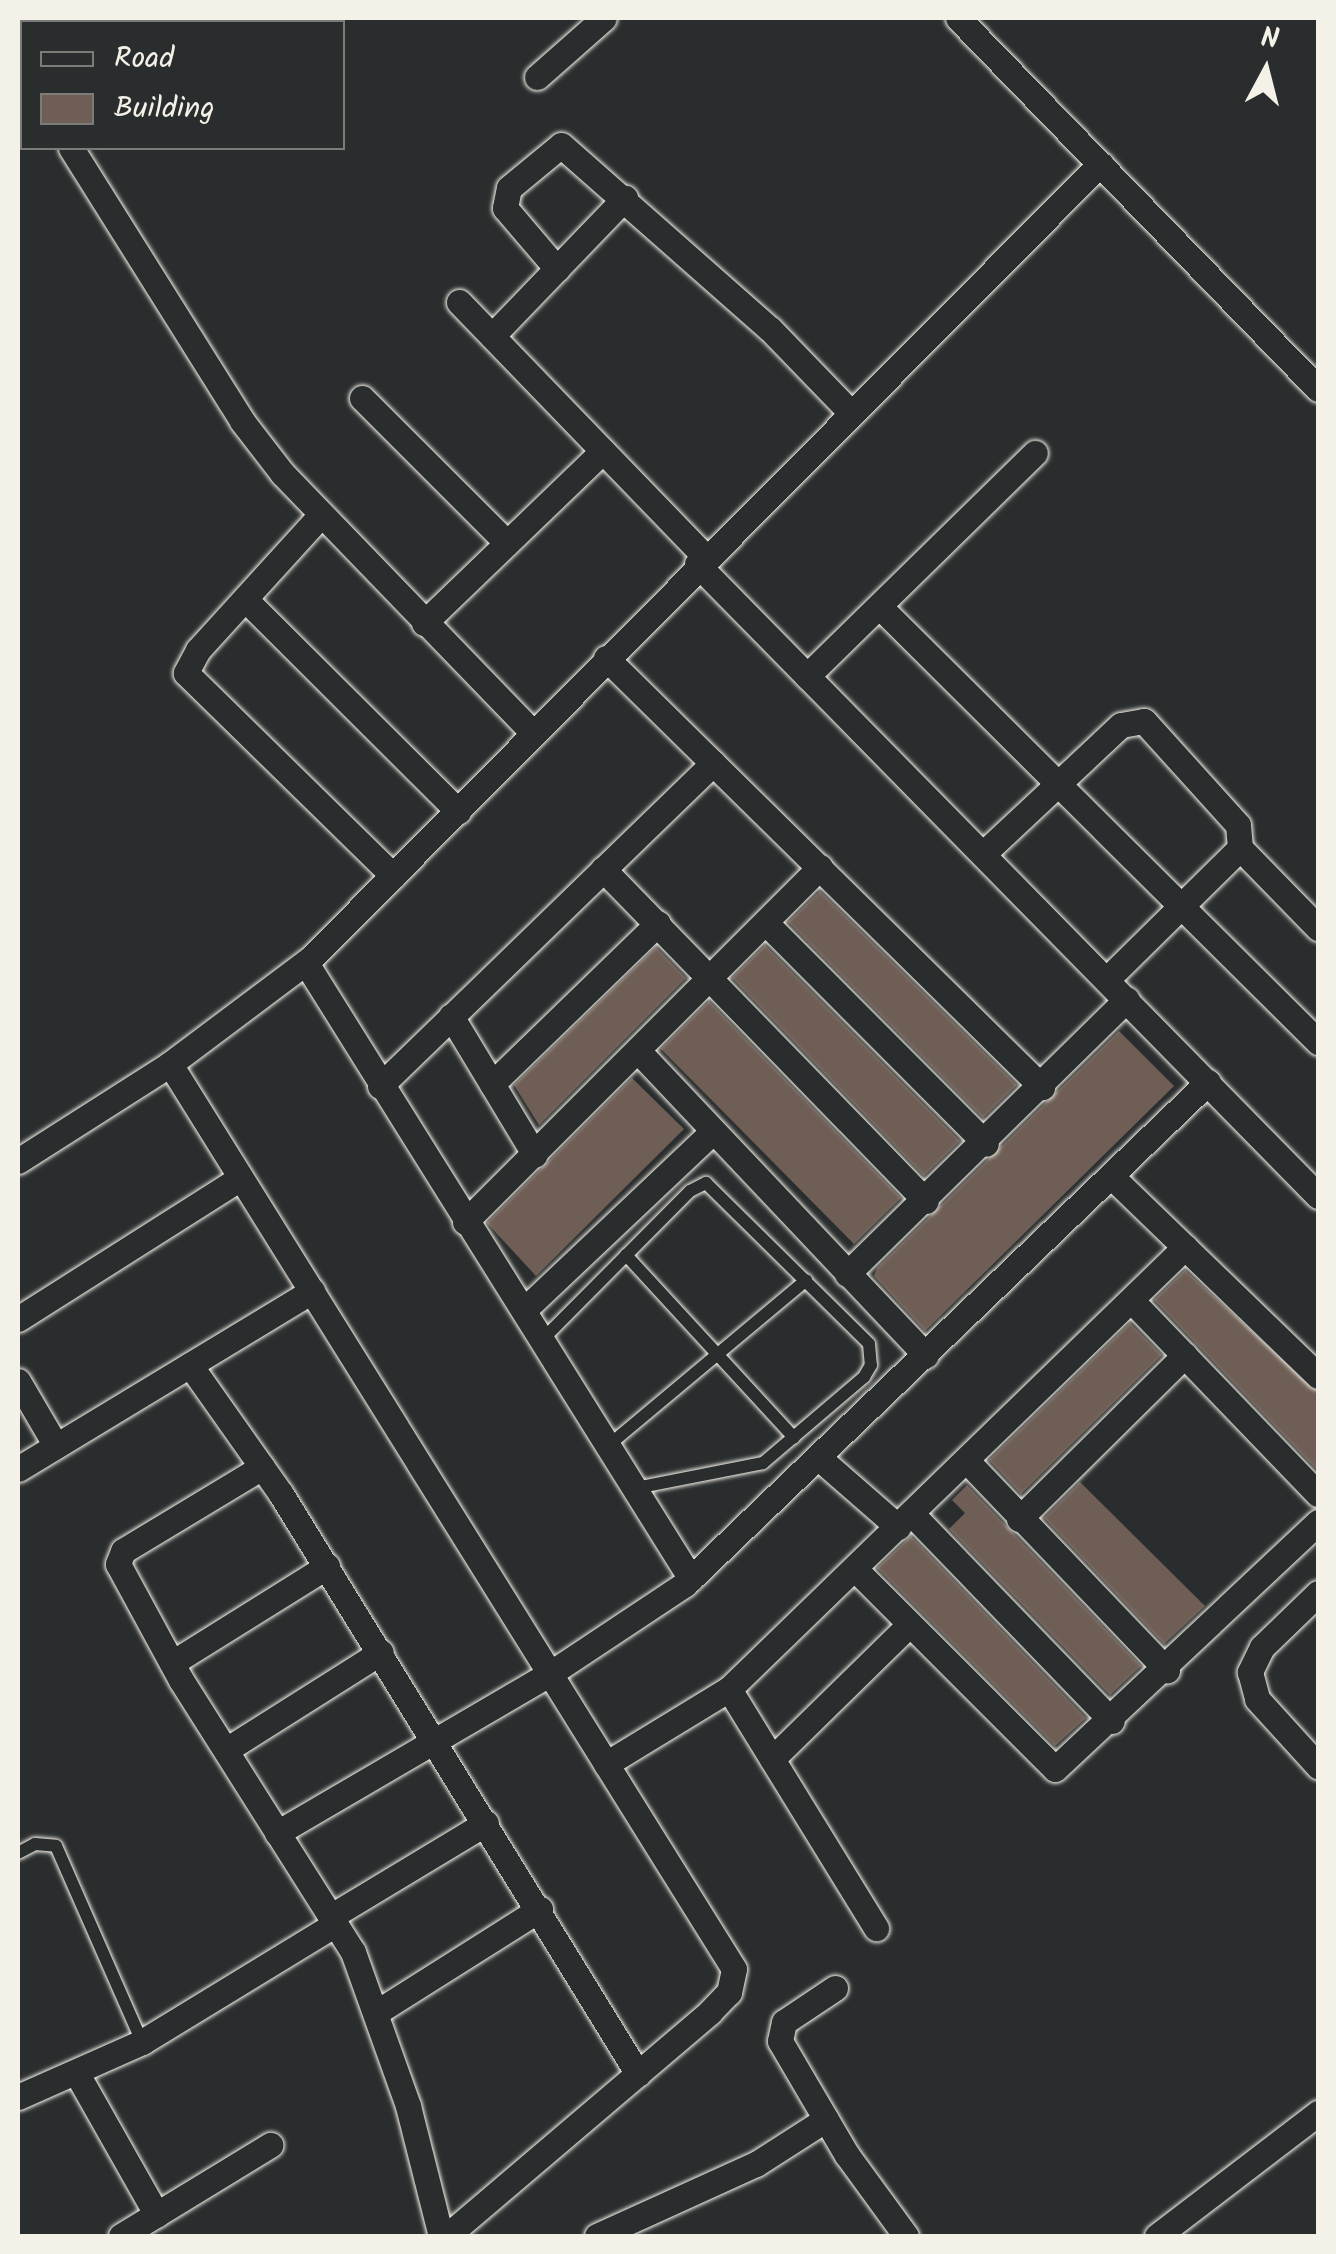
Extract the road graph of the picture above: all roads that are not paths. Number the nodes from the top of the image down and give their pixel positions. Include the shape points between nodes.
1 (604, 18) edge
2 (958, 18) edge
3 (537, 77) dead end
4 (72, 150) edge
5 (1100, 164) junction
6 (625, 198) junction
7 (557, 268) junction
8 (459, 302) dead end
9 (492, 336) junction
10 (1318, 389) edge
11 (362, 398) dead end
12 (851, 413) junction
13 (603, 451) junction
14 (1036, 453) dead end
15 (319, 517) junction
16 (507, 544) junction
17 (701, 560) junction
18 (244, 599) junction
19 (879, 606) junction
20 (424, 623) junction
21 (606, 658) junction
22 (807, 676) junction
23 (534, 733) junction
24 (714, 763) junction
25 (1061, 781) junction
26 (458, 810) junction
27 (1240, 848) junction
28 (984, 853) junction
29 (820, 867) junction
30 (603, 869) junction
31 (393, 876) junction
32 (1181, 904) junction
33 (658, 923) junction
34 (767, 924) junction
35 (1318, 928) edge
36 (306, 963) junction
37 (1107, 979) junction
38 (712, 980) junction
39 (1127, 999) junction
40 (451, 1016) junction
41 (1318, 1042) edge
42 (640, 1053) junction
43 (170, 1064) junction
44 (1208, 1082) junction
45 (492, 1084) junction
46 (380, 1086) junction
47 (1042, 1086) junction
48 (712, 1132) junction
49 (986, 1144) junction
50 (534, 1155) junction
51 (18, 1160) edge
52 (1112, 1176) junction
53 (240, 1178) junction
54 (1317, 1192) edge
55 (926, 1201) junction
56 (466, 1222) junction
57 (1185, 1247) junction
58 (626, 1255) junction
59 (847, 1274) junction
60 (806, 1280) junction
61 (312, 1291) junction
62 (1132, 1301) junction
63 (524, 1309) junction
64 (18, 1318) edge
65 (544, 1338) junction
66 (716, 1355) junction
67 (926, 1355) junction
68 (1185, 1355) junction
69 (190, 1365) junction
70 (1318, 1376) edge
71 (18, 1382) edge
72 (794, 1438) junction
73 (609, 1444) junction
74 (56, 1446) junction
75 (819, 1458) junction
76 (966, 1460) junction
77 (262, 1466) junction
78 (18, 1469) edge
79 (636, 1488) junction
80 (1318, 1494) edge
81 (1019, 1519) junction
82 (905, 1520) junction
83 (1318, 1522) edge
84 (327, 1566) junction
85 (856, 1570) junction
86 (691, 1579) junction
87 (1318, 1593) edge
88 (909, 1625) junction
89 (381, 1652) junction
90 (172, 1663) junction
91 (1167, 1670) junction
92 (551, 1673) junction
93 (729, 1688) junction
94 (1112, 1720) junction
95 (435, 1741) junction
96 (226, 1750) junction
97 (772, 1759) junction
98 (606, 1764) junction
99 (1318, 1766) edge
100 (486, 1824) junction
101 (277, 1833) junction
102 (18, 1853) edge
103 (540, 1909) junction
104 (332, 1920) junction
105 (876, 1928) dead end
106 (835, 1988) dead end
107 (378, 2012) junction
108 (142, 2042) junction
109 (76, 2072) junction
110 (638, 2074) junction
111 (18, 2096) edge
112 (1318, 2113) edge
113 (826, 2120) junction
114 (270, 2145) dead end
115 (1190, 2212) junction
116 (158, 2215) junction
117 (122, 2236) edge
118 (444, 2236) edge
119 (597, 2236) edge
120 (906, 2236) edge
121 (1156, 2236) edge
122 (1203, 2236) edge

1 - 3 street
2 - 5 street
4 - 15 street via 242,421
5 - 10 street
5 - 12 street
6 - 7 street
6 - 7 street via 561,145 509,188 505,208
6 - 12 street
7 - 9 street
8 - 9 street
9 - 13 street
11 - 16 street
12 - 17 street
13 - 16 street
13 - 17 street
14 - 19 street
15 - 18 street
15 - 20 street
16 - 20 street
17 - 21 street
17 - 22 street
18 - 26 street
18 - 31 street via 188,663 189,680
19 - 22 street
19 - 25 street
20 - 23 street
21 - 23 street
21 - 24 street
22 - 28 street
23 - 26 street
24 - 29 street
24 - 30 street
25 - 27 street via 1121,725 1144,721 1238,826
25 - 28 street
25 - 32 street
26 - 31 street
27 - 32 street
27 - 35 street
28 - 37 street
29 - 34 street
29 - 47 street
30 - 33 street
30 - 40 street
31 - 36 street
32 - 37 street
32 - 41 street
33 - 38 street
33 - 45 street
34 - 38 street
34 - 49 street
36 - 43 street
36 - 46 street
37 - 39 street
38 - 42 street
38 - 55 street
39 - 44 street
39 - 47 street
40 - 45 street
40 - 46 street
42 - 48 street
42 - 50 street
43 - 51 street
43 - 53 street
44 - 52 street
44 - 54 street
45 - 50 street
46 - 56 street
47 - 49 street
48 - 59 street
48 - 63 street
49 - 55 street
50 - 56 street
52 - 57 street
52 - 67 street
53 - 61 street
53 - 64 street
55 - 59 street
56 - 63 street
57 - 62 street
57 - 70 street
58 - 60 lane via 690,1190 706,1183
58 - 65 lane
58 - 66 lane
59 - 67 street
60 - 66 lane
60 - 72 lane via 869,1344 872,1356 864,1377
61 - 69 street
61 - 92 street
62 - 68 street
62 - 76 street
63 - 65 street
65 - 73 street
66 - 72 lane
66 - 73 lane
67 - 75 street
68 - 80 street
68 - 81 street
69 - 74 street
69 - 77 street
71 - 74 street
72 - 79 lane via 752,1467
73 - 79 street
74 - 78 street
75 - 82 street
75 - 86 street
76 - 81 street
76 - 82 street
77 - 84 street
77 - 90 street via 118,1558
79 - 86 street
81 - 91 street
82 - 85 street
82 - 94 street
83 - 91 street
84 - 89 street
84 - 90 street
85 - 88 street
85 - 93 street
86 - 92 street
87 - 99 street via 1262,1647 1250,1672 1257,1699
88 - 94 street via 1048,1768 1063,1766
88 - 97 street
89 - 95 street
89 - 96 street
90 - 96 street
91 - 94 street
92 - 95 street
92 - 98 street
93 - 97 street
93 - 98 street
95 - 100 street
95 - 101 street
96 - 101 street
97 - 105 street
98 - 110 street via 735,1980 710,2012
100 - 103 street
100 - 104 street
101 - 104 street
102 - 108 lane via 34,1844 56,1846
103 - 107 street
103 - 110 street
104 - 107 street
104 - 108 street
106 - 113 street via 779,2032
107 - 118 street
108 - 109 street
109 - 111 street
109 - 116 street
110 - 118 street
112 - 115 street
113 - 119 street via 756,2164
113 - 120 street
114 - 116 street
115 - 121 street
115 - 122 street
116 - 117 street

